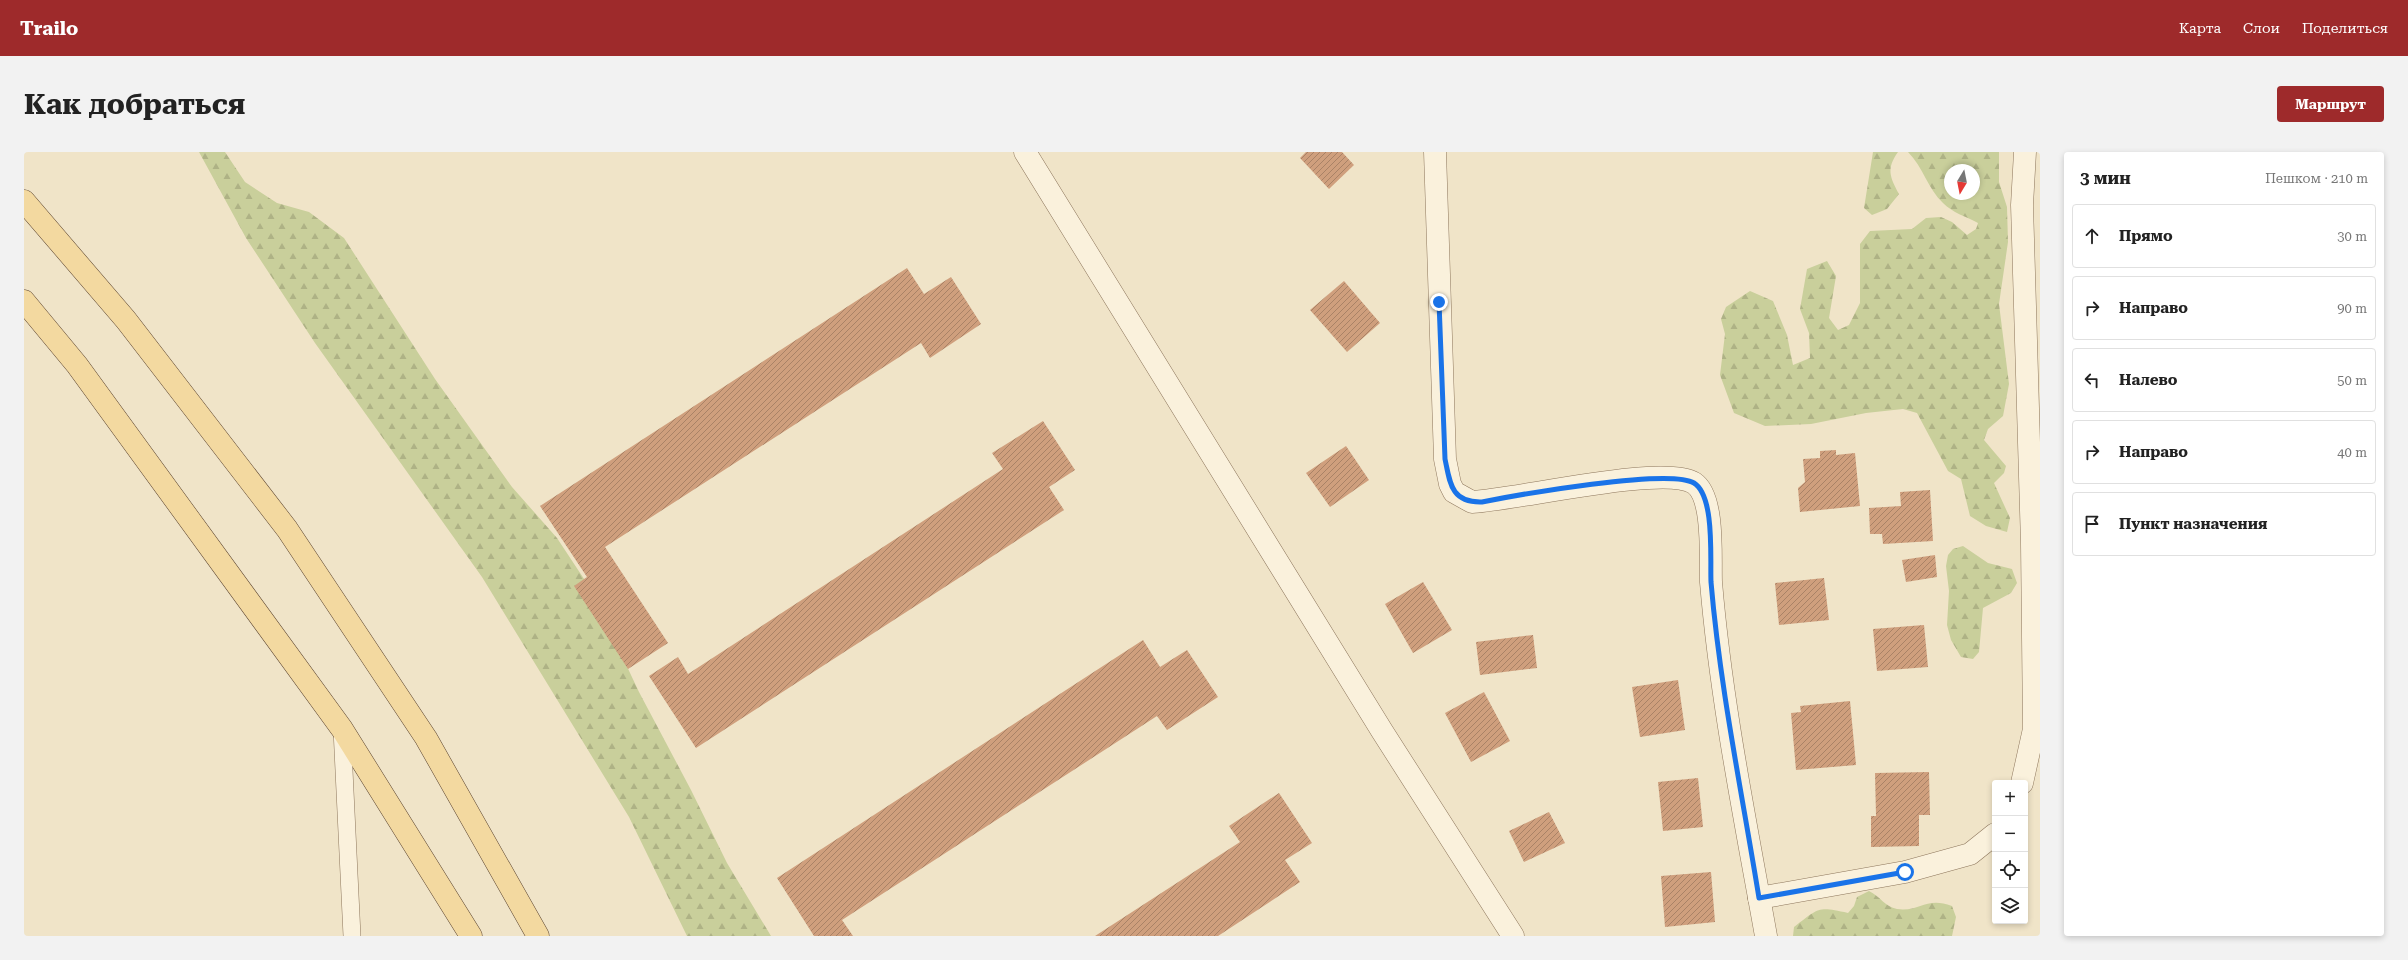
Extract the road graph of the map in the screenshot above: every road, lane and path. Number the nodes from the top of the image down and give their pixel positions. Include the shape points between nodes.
1 (1025, 152) edge
2 (1435, 152) edge
3 (2025, 152) edge
4 (24, 201) edge
5 (24, 301) edge
6 (342, 729) junction
7 (2023, 780) edge
8 (1992, 836) edge
9 (1759, 898) junction
10 (352, 936) edge
11 (471, 936) edge
12 (538, 936) edge
13 (1512, 936) edge
14 (1766, 936) edge

1 - 13 street via 1382,731
2 - 9 street via 1443,432 1450,484 1460,497 1472,502 1621,481 1664,478 1694,483 1701,492 1708,514 1711,582 1721,664
3 - 7 street via 2022,213 2032,544 2034,729
4 - 12 main road via 126,320 287,529 426,738
5 - 6 main road via 77,365
6 - 10 lane
6 - 11 main road
8 - 9 street via 1970,854 1905,872
9 - 14 street

